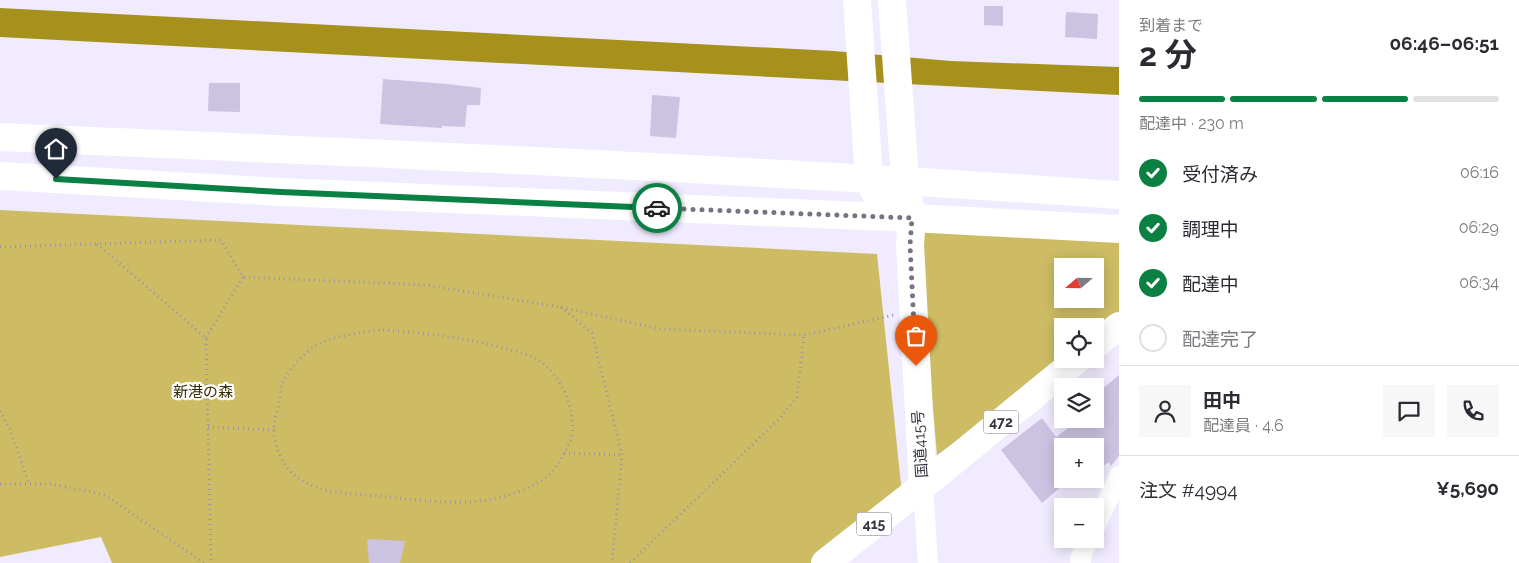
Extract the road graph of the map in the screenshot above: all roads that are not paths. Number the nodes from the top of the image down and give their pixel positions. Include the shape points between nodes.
1 (857, 0) edge
2 (892, 0) edge
3 (0, 137) edge
4 (0, 176) edge
5 (869, 178) junction
6 (906, 180) junction
7 (1119, 195) edge
8 (912, 218) junction
9 (1119, 229) edge
10 (1119, 326) edge
11 (1104, 338) edge
12 (1067, 368) edge
13 (1119, 476) edge
14 (923, 486) junction
15 (1104, 507) edge
16 (1084, 548) edge
17 (1075, 562) edge
18 (825, 563) edge
19 (928, 563) edge

1 - 5 main road
2 - 6 main road, 国道415号
3 - 5 main road
4 - 8 main road via 281,192
5 - 6 main road
5 - 8 main road via 879,202
6 - 7 main road
6 - 8 main road, 国道415号
8 - 9 main road
8 - 14 main road, 国道415号 via 910,245
10 - 11 main road
12 - 14 main road, 472
13 - 15 street
14 - 18 main road, 国道415号 / 415
14 - 19 street
16 - 17 street

